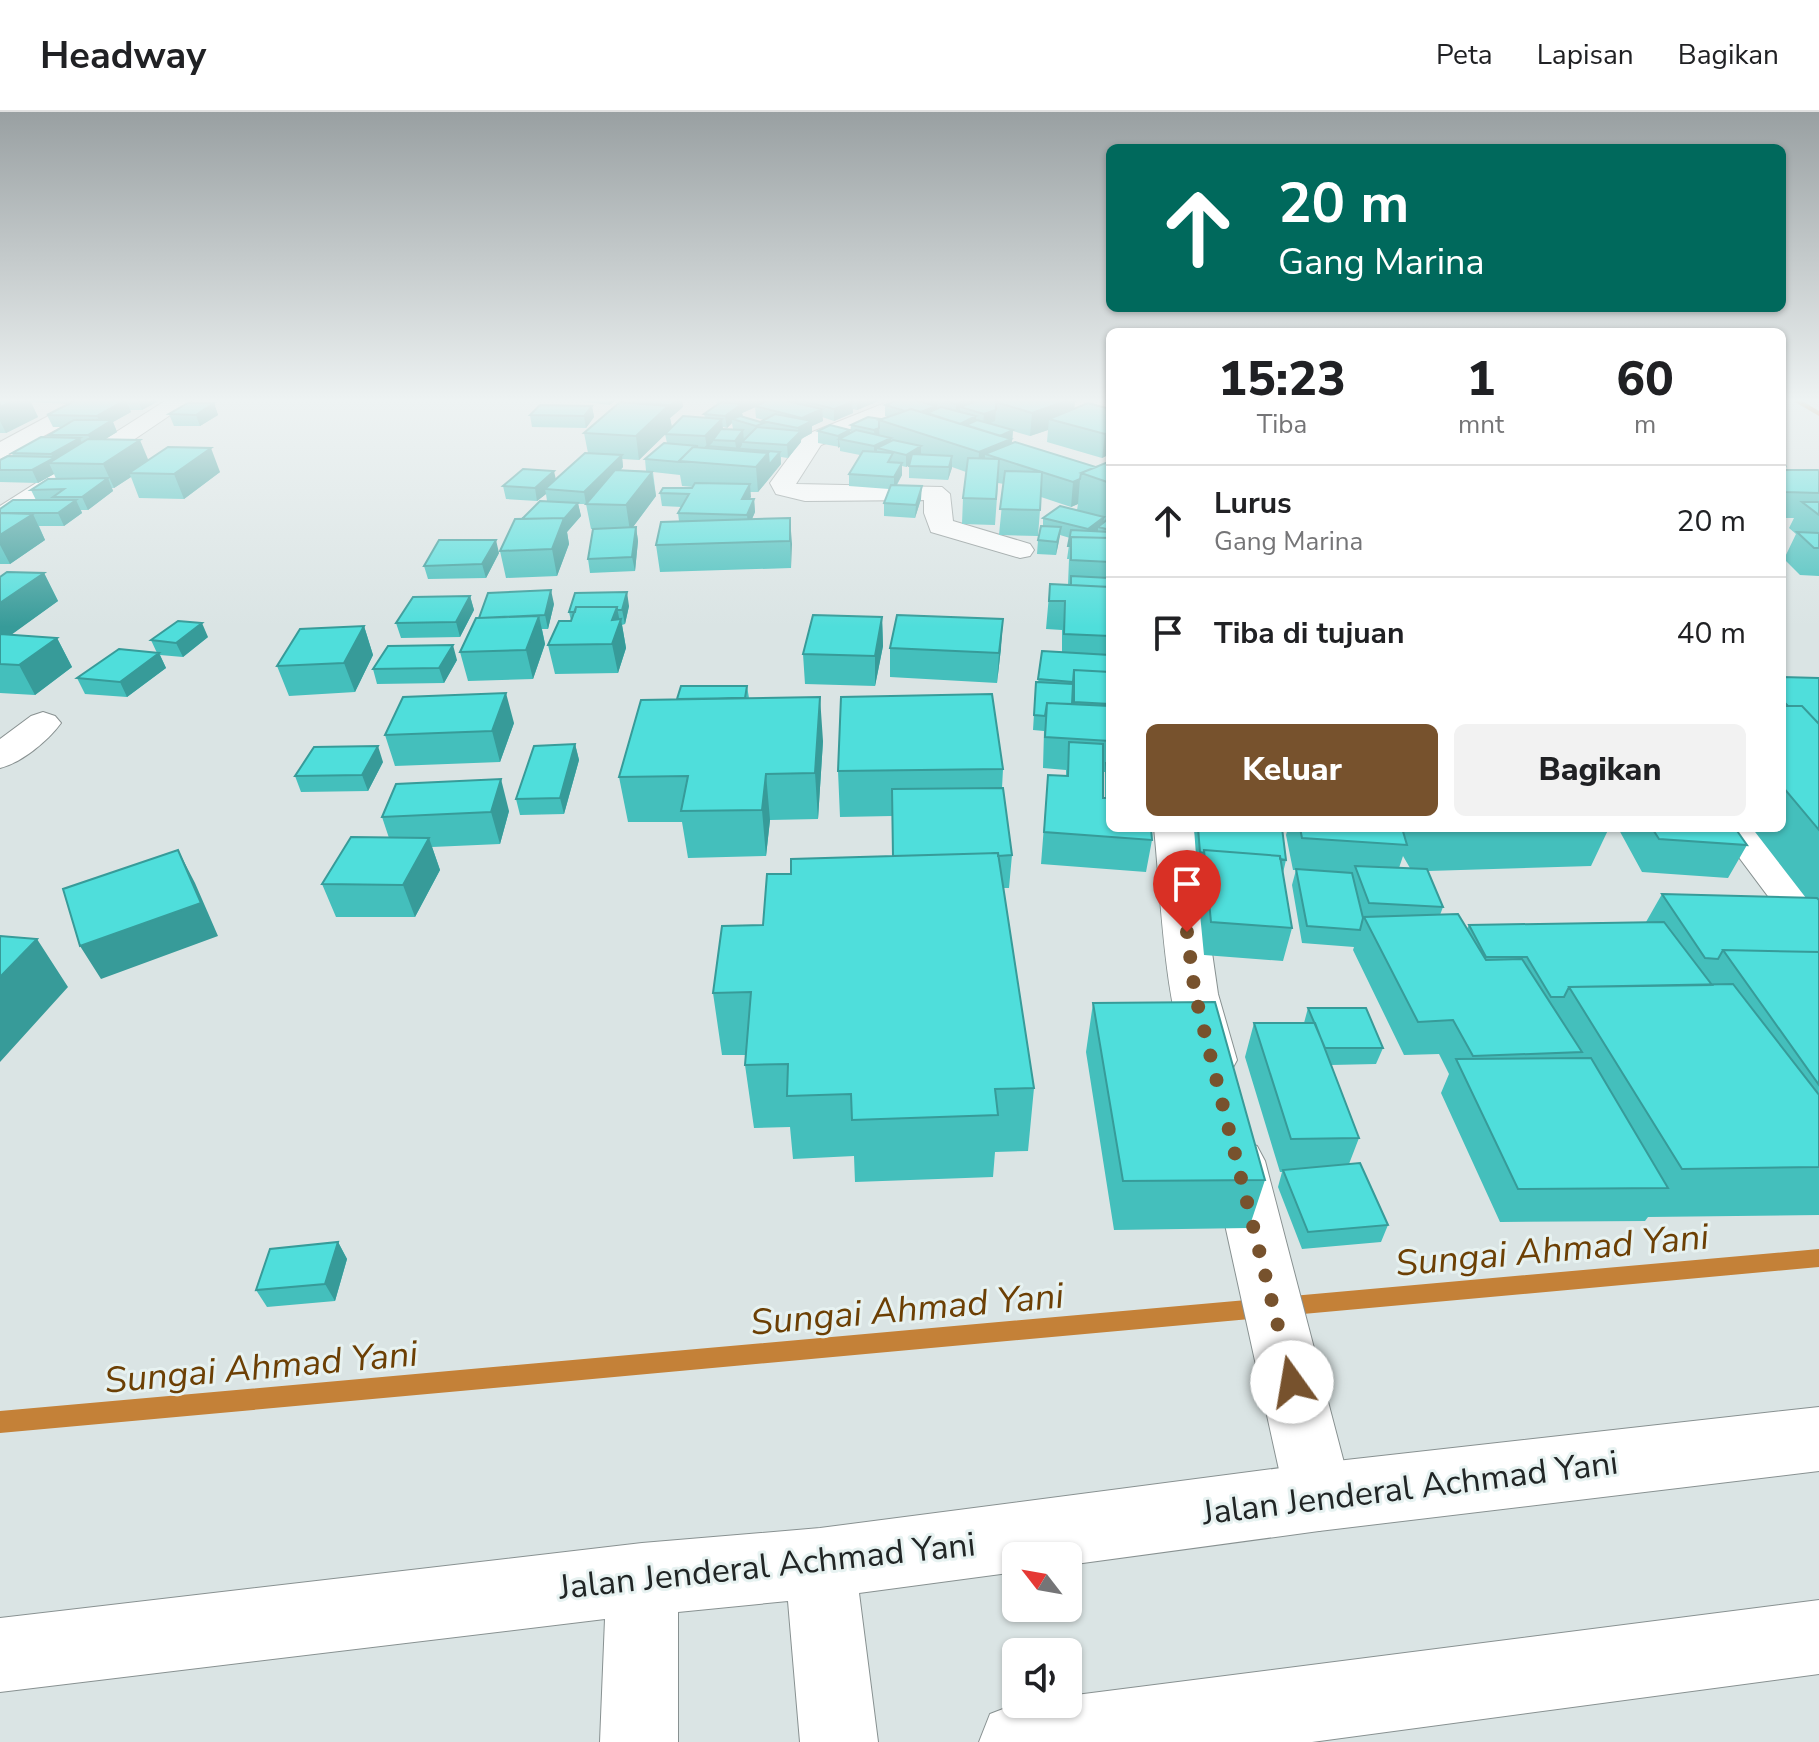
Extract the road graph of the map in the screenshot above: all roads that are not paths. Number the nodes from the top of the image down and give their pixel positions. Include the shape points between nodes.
1 (66, 475) edge
2 (789, 475) edge
3 (0, 518) edge
4 (1020, 550) dead end
5 (43, 723) dead end
6 (0, 757) edge
7 (1175, 832) edge
8 (1740, 832) edge
9 (1819, 933) edge
10 (1819, 1439) edge
11 (1319, 1497) junction
12 (820, 1563) junction
13 (642, 1579) junction
14 (1819, 1637) edge
15 (0, 1655) edge
16 (639, 1742) edge
17 (839, 1742) edge
18 (1018, 1742) edge

1 - 3 main road
2 - 4 main road via 785,489 805,493 930,491 937,494 941,526
5 - 6 main road
7 - 11 main road via 1195,994
8 - 9 main road
10 - 11 main road, Jalan Jenderal Achmad Yani
11 - 12 main road, Jalan Jenderal Achmad Yani
12 - 13 main road, Jalan Jenderal Achmad Yani
12 - 17 main road
13 - 15 main road, Jalan Jenderal Achmad Yani
13 - 16 main road
14 - 18 main road

